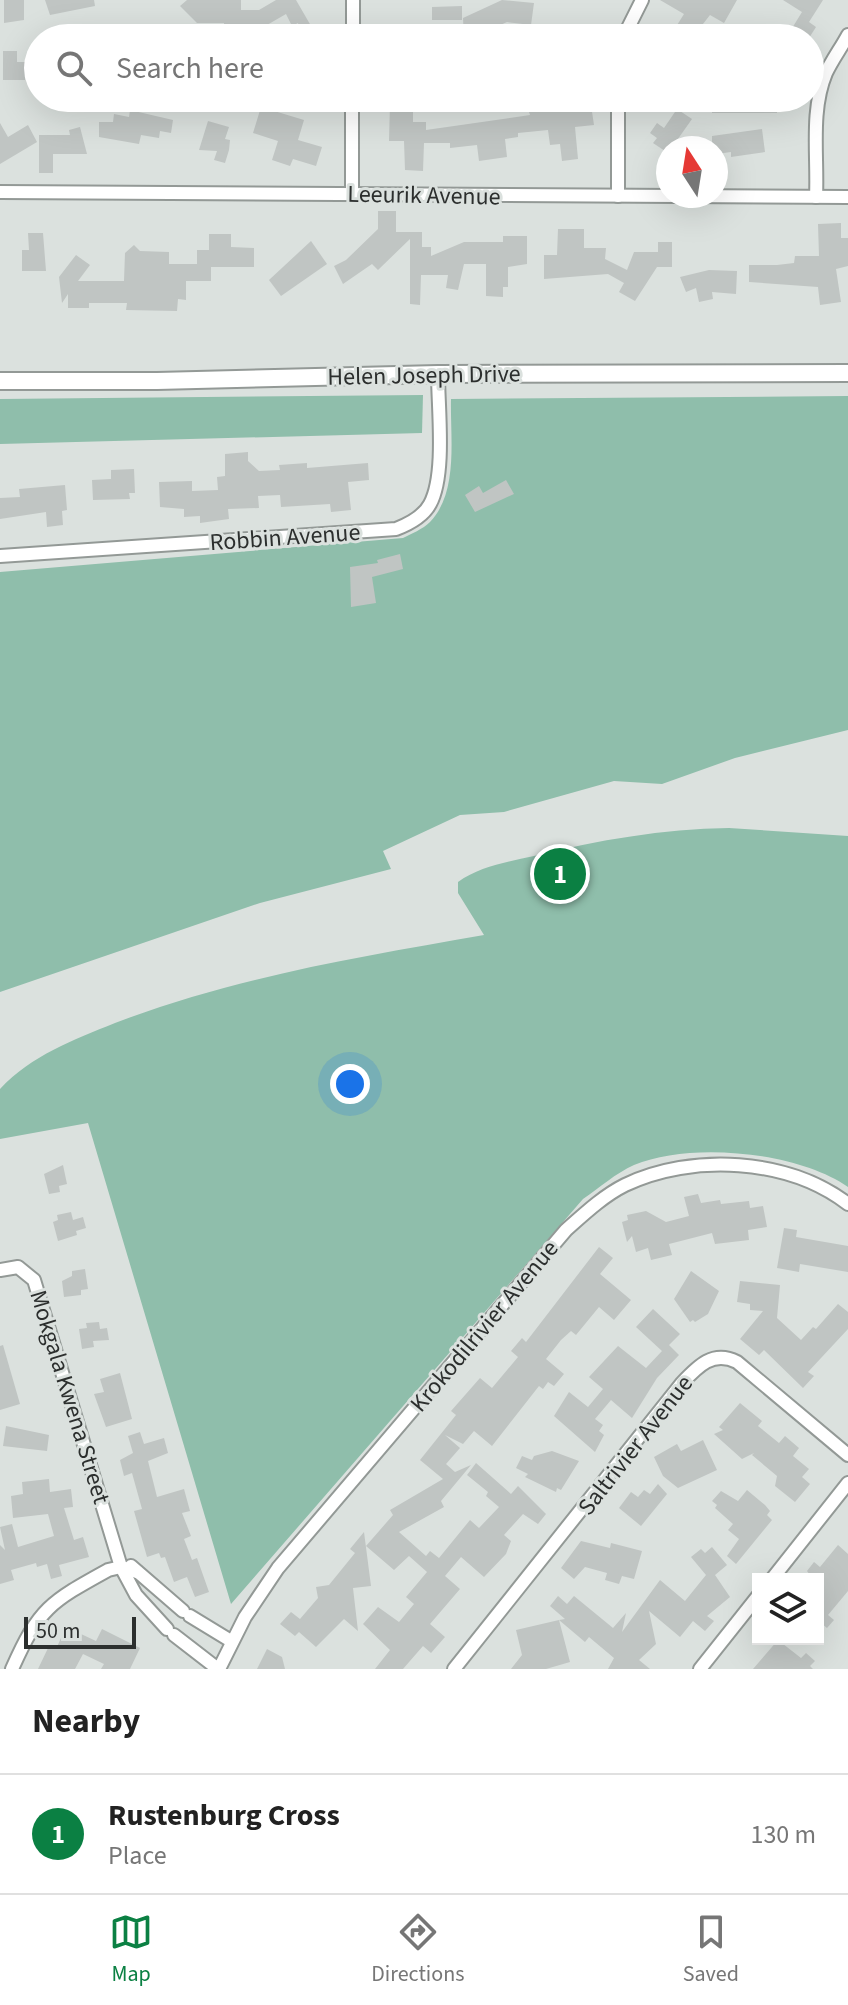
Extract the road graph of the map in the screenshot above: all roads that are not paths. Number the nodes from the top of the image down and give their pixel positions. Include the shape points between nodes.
1 (353, 0) edge
2 (642, 0) edge
3 (353, 24) edge
4 (630, 24) edge
5 (848, 35) edge
6 (824, 80) edge
7 (352, 112) edge
8 (618, 112) edge
9 (818, 112) edge
10 (0, 192) edge
11 (352, 193) junction
12 (618, 196) junction
13 (816, 197) junction
14 (848, 197) edge
15 (848, 373) edge
16 (438, 374) junction
17 (0, 381) edge
18 (0, 556) edge
19 (848, 1204) edge
20 (0, 1270) edge
21 (848, 1455) edge
22 (848, 1483) edge
23 (118, 1552) junction
24 (121, 1567) junction
25 (137, 1572) junction
26 (777, 1573) edge
27 (752, 1604) edge
28 (231, 1641) junction
29 (12, 1669) edge
30 (218, 1669) edge
31 (454, 1669) edge
32 (700, 1669) edge

1 - 3 street
2 - 4 street
5 - 6 street
7 - 11 street
8 - 12 street
9 - 13 street
10 - 11 street, Leeurik Avenue
11 - 12 street, Leeurik Avenue
12 - 13 street, Leeurik Avenue
13 - 14 street, Leeurik Avenue
15 - 16 street, Helen Joseph Drive
16 - 17 street, Helen Joseph Drive
16 - 18 street, Robbin Avenue via 435,489 427,508 396,529
19 - 28 street, Krokodilrivier Avenue via 776,1172 693,1165 643,1178 594,1205 566,1230 278,1568
20 - 23 street, Mokgala Kwena Street via 18,1267 38,1290
21 - 31 street, Saltrivier Avenue via 737,1362 719,1357 704,1362
22 - 26 street
23 - 24 street, Mokgala Kwena Street
23 - 25 street, Mokgala Kwena Street
24 - 25 street, Mokgala Kwena Street
24 - 29 street via 95,1577 42,1612
24 - 30 street, Mokgala Kwena Street via 136,1595 171,1632
25 - 28 street, Mokgala Kwena Street via 187,1614
27 - 32 street
28 - 30 street, Krokodilrivier Avenue

